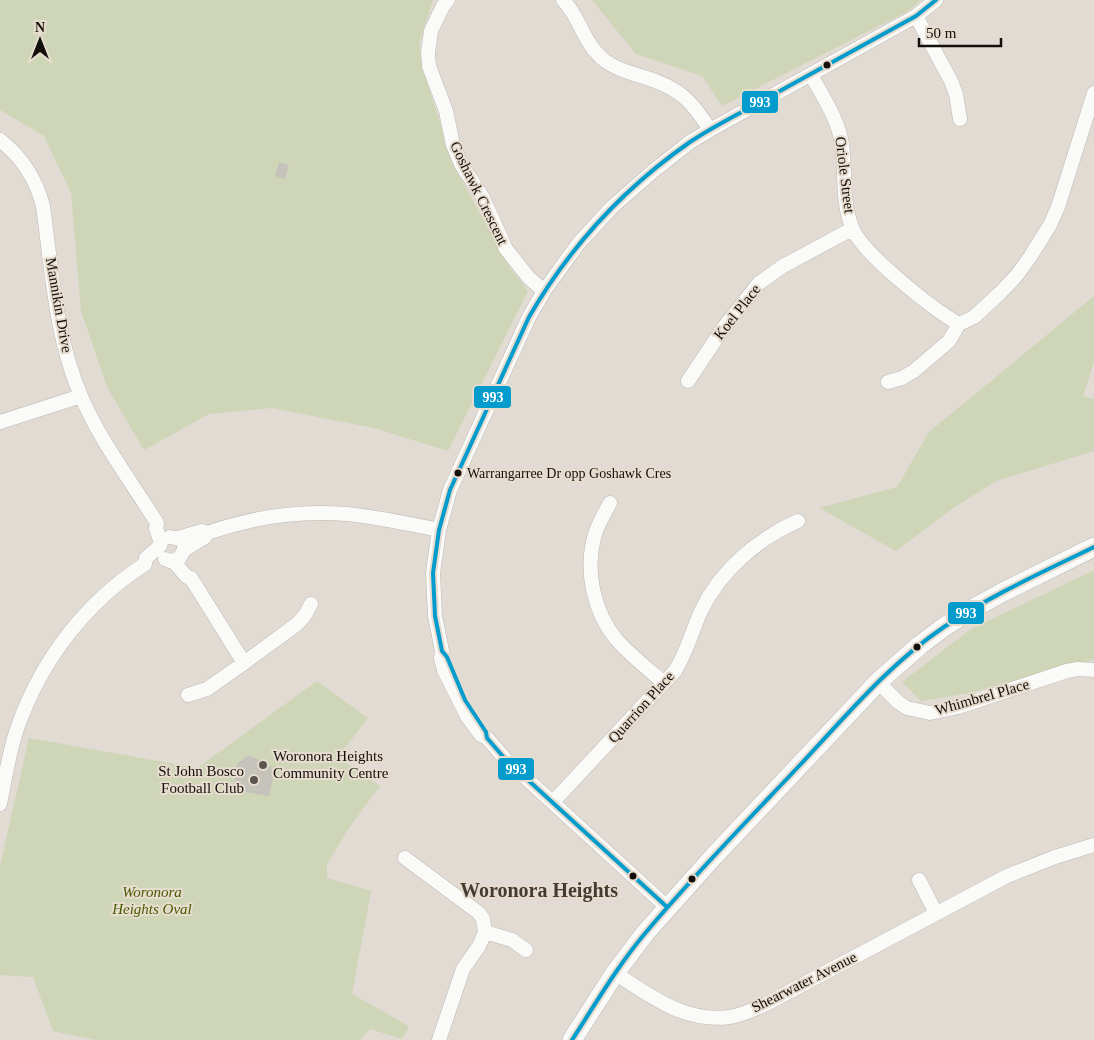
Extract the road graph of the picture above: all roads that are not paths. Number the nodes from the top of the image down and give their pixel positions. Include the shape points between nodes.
1 (448, 0) edge
2 (563, 0) edge
3 (936, 0) edge
4 (916, 16) junction
5 (811, 75) junction
6 (1094, 93) edge
7 (960, 119) dead end
8 (710, 130) junction
9 (0, 140) edge
10 (852, 229) junction
11 (544, 290) junction
12 (958, 324) junction
13 (688, 381) dead end
14 (888, 382) dead end
15 (81, 396) junction
16 (0, 422) edge
17 (610, 503) dead end
18 (798, 521) dead end
19 (438, 530) junction
20 (1094, 547) edge
21 (172, 549) junction
22 (311, 604) dead end
23 (244, 663) junction
24 (1094, 670) edge
25 (878, 682) junction
26 (664, 683) junction
27 (188, 695) dead end
28 (553, 802) junction
29 (0, 804) edge
30 (1094, 845) edge
31 (405, 858) dead end
32 (919, 880) dead end
33 (667, 907) junction
34 (936, 913) junction
35 (485, 932) junction
36 (526, 950) dead end
37 (615, 973) junction
38 (439, 1040) edge
39 (572, 1040) edge

1 - 11 street, Goshawk Crescent via 431,31 428,53 453,145 482,196 506,249 529,278
2 - 8 street via 586,40 603,58 621,70 678,92 698,110
3 - 4 street
4 - 5 street
4 - 7 street via 951,81
5 - 8 street
5 - 10 street, Oriole Street via 840,132 844,190
6 - 12 street via 1058,207 1042,240 1000,293 974,317
8 - 11 street via 690,142 612,207 578,244
9 - 15 street, Mannikin Drive via 19,157 39,192 61,331
10 - 12 street, Oriole Street via 892,273
10 - 13 street, Koel Place via 783,266 759,283 724,327
11 - 19 street via 516,342 460,466
12 - 14 street via 949,341 914,371
15 - 16 street
15 - 21 street, Mannikin Drive via 102,436 157,523 162,525
17 - 26 street via 594,539 591,564 594,594 606,624 616,638
18 - 26 street, Quarrion Place via 768,536 725,575 702,609 682,660
19 - 21 street via 365,517 285,514 245,521
19 - 28 street via 433,597 442,651 487,738 506,760
20 - 25 street via 974,608 926,641
21 - 23 street, Mannikin Drive
21 - 29 street via 146,558 145,564 116,585 87,612 51,658 18,728
22 - 23 street via 296,624
23 - 27 street via 207,689
24 - 25 street, Whimbrel Place via 1067,671 930,713 907,708
25 - 33 street
26 - 28 street, Quarrion Place
28 - 33 street
30 - 34 street, Shearwater Avenue via 1030,866
31 - 35 street via 479,914
32 - 34 street
33 - 37 street
34 - 37 street, Shearwater Avenue via 766,1004 731,1017 710,1018 677,1011
35 - 36 street via 512,940
35 - 38 street via 463,969
37 - 39 street

